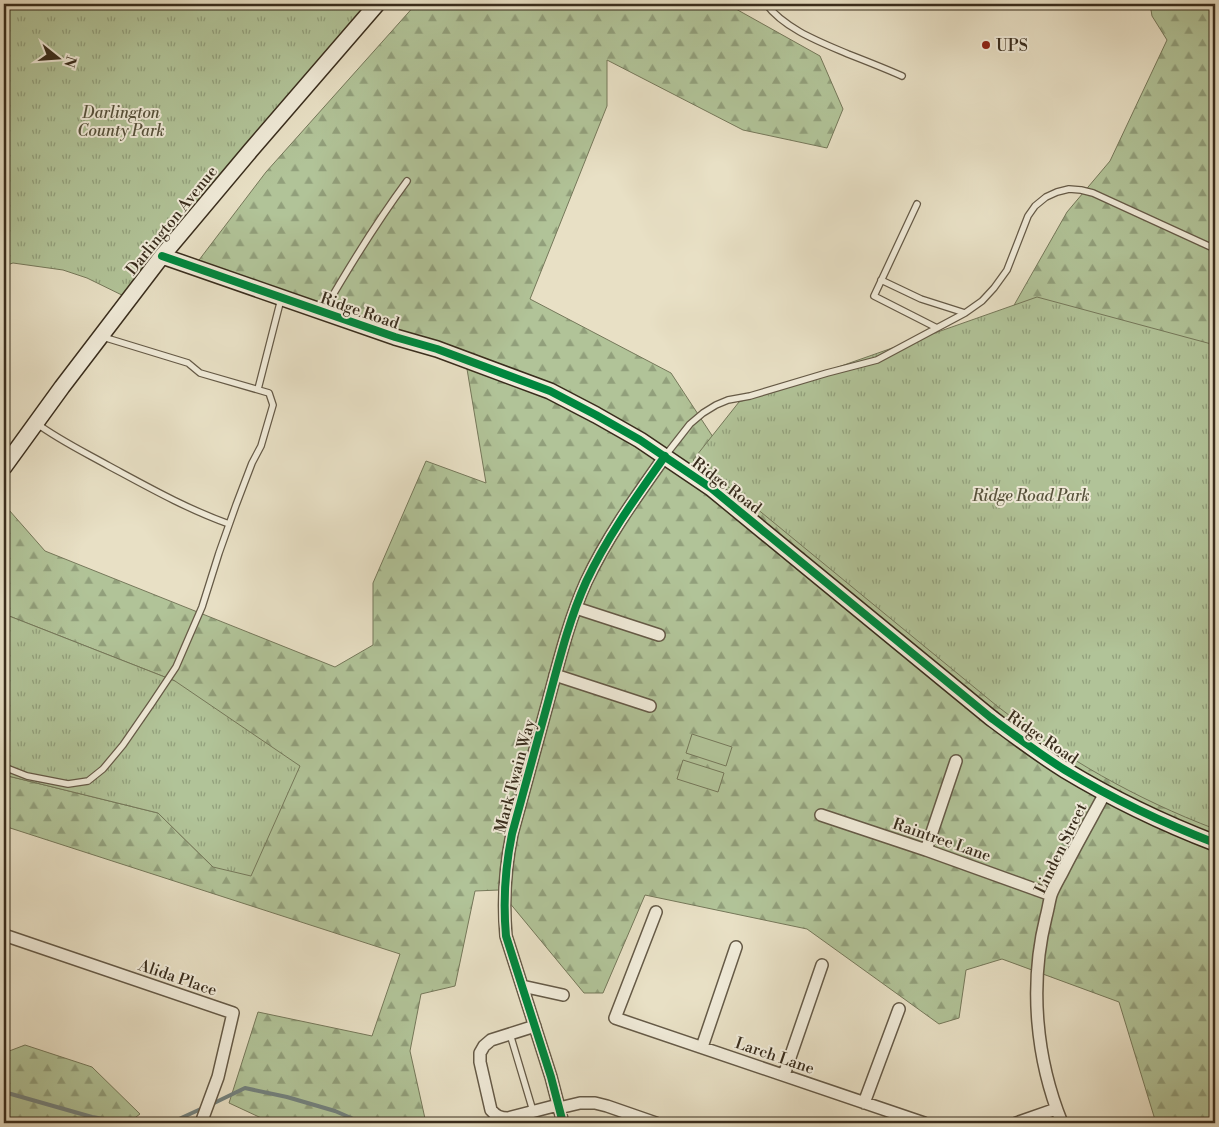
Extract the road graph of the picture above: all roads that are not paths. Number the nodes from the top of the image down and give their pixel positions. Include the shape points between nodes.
1 (377, 4) edge
2 (766, 4) edge
3 (902, 76) dead end
4 (407, 182) dead end
5 (917, 204) dead end
6 (1215, 247) edge
7 (162, 256) junction
8 (881, 280) junction
9 (282, 297) junction
10 (323, 312) junction
11 (965, 313) junction
12 (937, 328) junction
13 (101, 336) junction
14 (258, 389) junction
15 (36, 423) junction
16 (665, 456) junction
17 (4, 467) edge
18 (229, 524) junction
19 (576, 608) junction
20 (659, 635) dead end
21 (555, 675) junction
22 (650, 706) dead end
23 (956, 761) dead end
24 (4, 767) edge
25 (1105, 794) junction
26 (821, 815) dead end
27 (1215, 843) edge
28 (926, 850) junction
29 (1051, 895) junction
30 (656, 912) dead end
31 (4, 934) edge
32 (736, 947) dead end
33 (822, 965) dead end
34 (522, 986) junction
35 (563, 995) dead end
36 (899, 1009) dead end
37 (535, 1026) junction
38 (510, 1034) junction
39 (702, 1047) junction
40 (784, 1075) junction
41 (864, 1103) junction
42 (559, 1106) junction
43 (1056, 1109) junction
44 (533, 1112) junction
45 (201, 1123) edge
46 (563, 1123) edge
47 (656, 1123) edge
48 (924, 1123) edge
49 (1016, 1123) edge
50 (1062, 1123) edge

1 - 7 street, Darlington Avenue
2 - 3 lane via 788,25 822,43
4 - 10 lane
5 - 8 lane
6 - 11 lane via 1093,193 1070,189 1057,192 1035,206 1007,270 982,301
7 - 9 street, Ridge Road
7 - 13 street, Darlington Avenue
8 - 11 lane via 921,299
8 - 12 lane via 874,296
9 - 10 street, Ridge Road
9 - 14 lane
10 - 16 street, Ridge Road via 437,349 550,391
11 - 12 lane
12 - 16 lane via 877,360 716,405 690,424
13 - 14 lane via 188,363 200,373
13 - 15 street, Darlington Avenue
14 - 18 lane via 269,393 273,405 261,446
15 - 17 street, Darlington Avenue
15 - 18 lane via 149,488
16 - 19 street, Mark Twain Way via 606,544
16 - 25 street, Ridge Road via 711,488 990,717
18 - 24 lane via 202,606 176,666 123,745 102,769 88,781 68,784 27,776
19 - 20 street
19 - 21 street, Mark Twain Way
21 - 22 street
21 - 34 street, Mark Twain Way via 507,859 504,890 506,936
23 - 28 street
25 - 27 street, Ridge Road via 1148,816
25 - 29 street, Linden Street
26 - 28 street, Raintree Lane
28 - 29 street, Raintree Lane
29 - 43 street, Linden Street via 1042,931 1037,993 1042,1054
30 - 39 street, Larch Lane via 615,1018
31 - 45 street, Alida Place via 233,1013 218,1077
32 - 39 street
33 - 40 street
34 - 35 street
34 - 37 street, Mark Twain Way
36 - 41 street
37 - 38 street
37 - 42 street, Mark Twain Way
38 - 44 lane
38 - 44 street via 491,1040 480,1053 491,1110 501,1118
39 - 40 street, Larch Lane
40 - 41 street, Larch Lane
41 - 48 street, Larch Lane
42 - 44 street
42 - 46 street, Mark Twain Way
42 - 47 street via 595,1103
43 - 49 street
43 - 50 street, Linden Street

